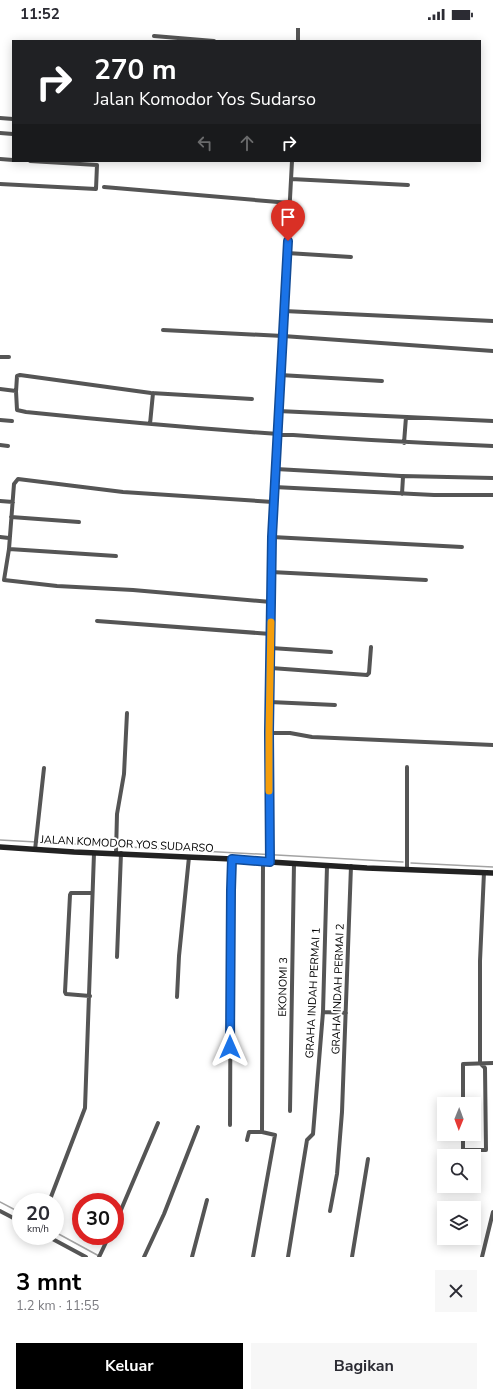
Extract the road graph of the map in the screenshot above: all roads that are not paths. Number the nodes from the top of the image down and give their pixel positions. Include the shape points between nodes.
1 (298, 28) edge
2 (154, 36) dead end
3 (202, 40) edge
4 (298, 40) edge
5 (0, 118) edge
6 (12, 119) edge
7 (0, 133) edge
8 (12, 134) edge
9 (0, 159) edge
10 (12, 160) edge
11 (43, 162) edge
12 (292, 162) edge
13 (291, 179) junction
14 (0, 184) edge
15 (408, 185) dead end
16 (104, 188) dead end
17 (290, 203) junction
18 (287, 253) junction
19 (351, 257) dead end
20 (284, 311) junction
21 (493, 321) edge
22 (163, 330) dead end
23 (283, 336) junction
24 (493, 351) edge
25 (0, 357) edge
26 (9, 357) dead end
27 (280, 375) junction
28 (382, 381) dead end
29 (0, 389) edge
30 (16, 393) junction
31 (154, 393) junction
32 (252, 399) dead end
33 (278, 411) junction
34 (406, 417) junction
35 (0, 420) edge
36 (12, 421) dead end
37 (493, 421) edge
38 (150, 424) junction
39 (277, 435) junction
40 (404, 442) junction
41 (0, 445) edge
42 (8, 446) dead end
43 (493, 446) edge
44 (276, 469) junction
45 (402, 476) junction
46 (493, 478) edge
47 (274, 487) junction
48 (402, 494) junction
49 (493, 495) edge
50 (0, 500) edge
51 (12, 502) junction
52 (273, 502) junction
53 (11, 517) junction
54 (79, 522) dead end
55 (0, 537) edge
56 (272, 537) junction
57 (9, 538) junction
58 (462, 547) dead end
59 (9, 549) junction
60 (116, 556) dead end
61 (2, 572) edge
62 (271, 572) junction
63 (426, 580) dead end
64 (271, 602) junction
65 (97, 621) dead end
66 (271, 634) junction
67 (371, 647) dead end
68 (271, 648) junction
69 (331, 652) dead end
70 (271, 668) junction
71 (270, 702) junction
72 (335, 705) dead end
73 (127, 713) dead end
74 (269, 732) junction
75 (493, 745) edge
76 (407, 767) dead end
77 (44, 768) dead end
78 (35, 847) junction
79 (0, 848) edge
80 (118, 852) junction
81 (94, 853) junction
82 (188, 857) junction
83 (232, 859) junction
84 (270, 860) junction
85 (263, 862) junction
86 (294, 863) junction
87 (327, 866) junction
88 (351, 866) junction
89 (407, 869) junction
90 (484, 872) junction
91 (493, 873) edge
92 (92, 893) junction
93 (117, 956) dead end
94 (90, 996) junction
95 (177, 997) dead end
96 (323, 1012) junction
97 (346, 1013) junction
98 (480, 1063) junction
99 (493, 1063) edge
100 (463, 1097) edge
101 (290, 1111) dead end
102 (158, 1123) dead end
103 (230, 1125) dead end
104 (198, 1127) dead end
105 (262, 1132) junction
106 (247, 1140) dead end
107 (463, 1141) edge
108 (368, 1159) dead end
109 (52, 1193) edge
110 (207, 1200) dead end
111 (124, 1203) edge
112 (0, 1211) edge
113 (330, 1211) dead end
114 (493, 1212) edge
115 (12, 1217) edge
116 (64, 1245) edge
117 (105, 1245) edge
118 (86, 1257) edge
119 (99, 1257) edge
120 (144, 1257) edge
121 (192, 1257) edge
122 (253, 1257) edge
123 (288, 1257) edge
124 (352, 1257) edge
125 (482, 1257) edge

1 - 4 street
2 - 3 street
5 - 6 street
7 - 8 street
9 - 10 street
11 - 14 street via 97,166 96,189
12 - 13 street
13 - 15 street
13 - 17 street
16 - 17 street
17 - 18 street
18 - 19 street
18 - 20 street
20 - 21 street
20 - 23 street
22 - 23 street
23 - 24 street
23 - 27 street
25 - 26 street
27 - 28 street
27 - 33 street
29 - 30 street via 15,390
30 - 31 street via 17,376 20,375
30 - 38 street via 16,408 19,411
31 - 32 street
31 - 38 street
33 - 34 street
33 - 39 street
34 - 37 street
34 - 40 street
35 - 36 street
38 - 39 street
39 - 40 street
39 - 44 street
40 - 43 street
41 - 42 street
44 - 45 street
44 - 47 street
45 - 46 street
45 - 48 street
47 - 48 street
47 - 52 street
48 - 49 street
50 - 51 street
51 - 52 street via 14,484 18,480 123,492
51 - 53 street
52 - 56 street
53 - 54 street
53 - 57 street
55 - 57 street
56 - 58 street
56 - 62 street
57 - 59 street
59 - 60 street
59 - 61 street
61 - 64 street via 4,580 57,586
62 - 63 street
62 - 64 street
64 - 66 street
65 - 66 street
66 - 68 street
67 - 70 street via 367,675
68 - 69 street
68 - 70 street
70 - 71 street
71 - 72 street
71 - 74 street
73 - 80 street via 124,774 117,814
74 - 75 street via 312,737
74 - 84 street
76 - 89 street
77 - 78 street
78 - 79 street, JALAN KOMODOR YOS SUDARSO
78 - 81 street, JALAN KOMODOR YOS SUDARSO
80 - 81 street, JALAN KOMODOR YOS SUDARSO
80 - 82 street, JALAN KOMODOR YOS SUDARSO
80 - 93 street
81 - 92 street
82 - 83 street, JALAN KOMODOR YOS SUDARSO
82 - 95 street
83 - 85 street, JALAN KOMODOR YOS SUDARSO
83 - 103 street
84 - 85 street, JALAN KOMODOR YOS SUDARSO
84 - 86 street, JALAN KOMODOR YOS SUDARSO
85 - 105 street
86 - 87 street, JALAN KOMODOR YOS SUDARSO
86 - 101 street, EKONOMI 3
87 - 88 street, JALAN KOMODOR YOS SUDARSO
87 - 96 street, GRAHA INDAH PERMAI 1
88 - 89 street, JALAN KOMODOR YOS SUDARSO
88 - 97 street, GRAHA INDAH PERMAI 2
89 - 90 street, JALAN KOMODOR YOS SUDARSO
90 - 91 street, JALAN KOMODOR YOS SUDARSO
90 - 98 street via 480,961
92 - 94 street
92 - 94 street via 70,895 65,992
94 - 109 street via 85,1108
96 - 97 street
96 - 123 street, GRAHA INDAH PERMAI 1 via 313,1134 307,1140
97 - 113 street, GRAHA INDAH PERMAI 2 via 337,1174
98 - 99 street
98 - 100 street via 463,1064
98 - 107 street via 485,1068 486,1150 463,1150
102 - 111 street
104 - 120 street
105 - 106 street via 249,1132
105 - 122 street via 274,1135
108 - 124 street
110 - 121 street
112 - 115 street
114 - 125 street
116 - 118 street
117 - 119 street

